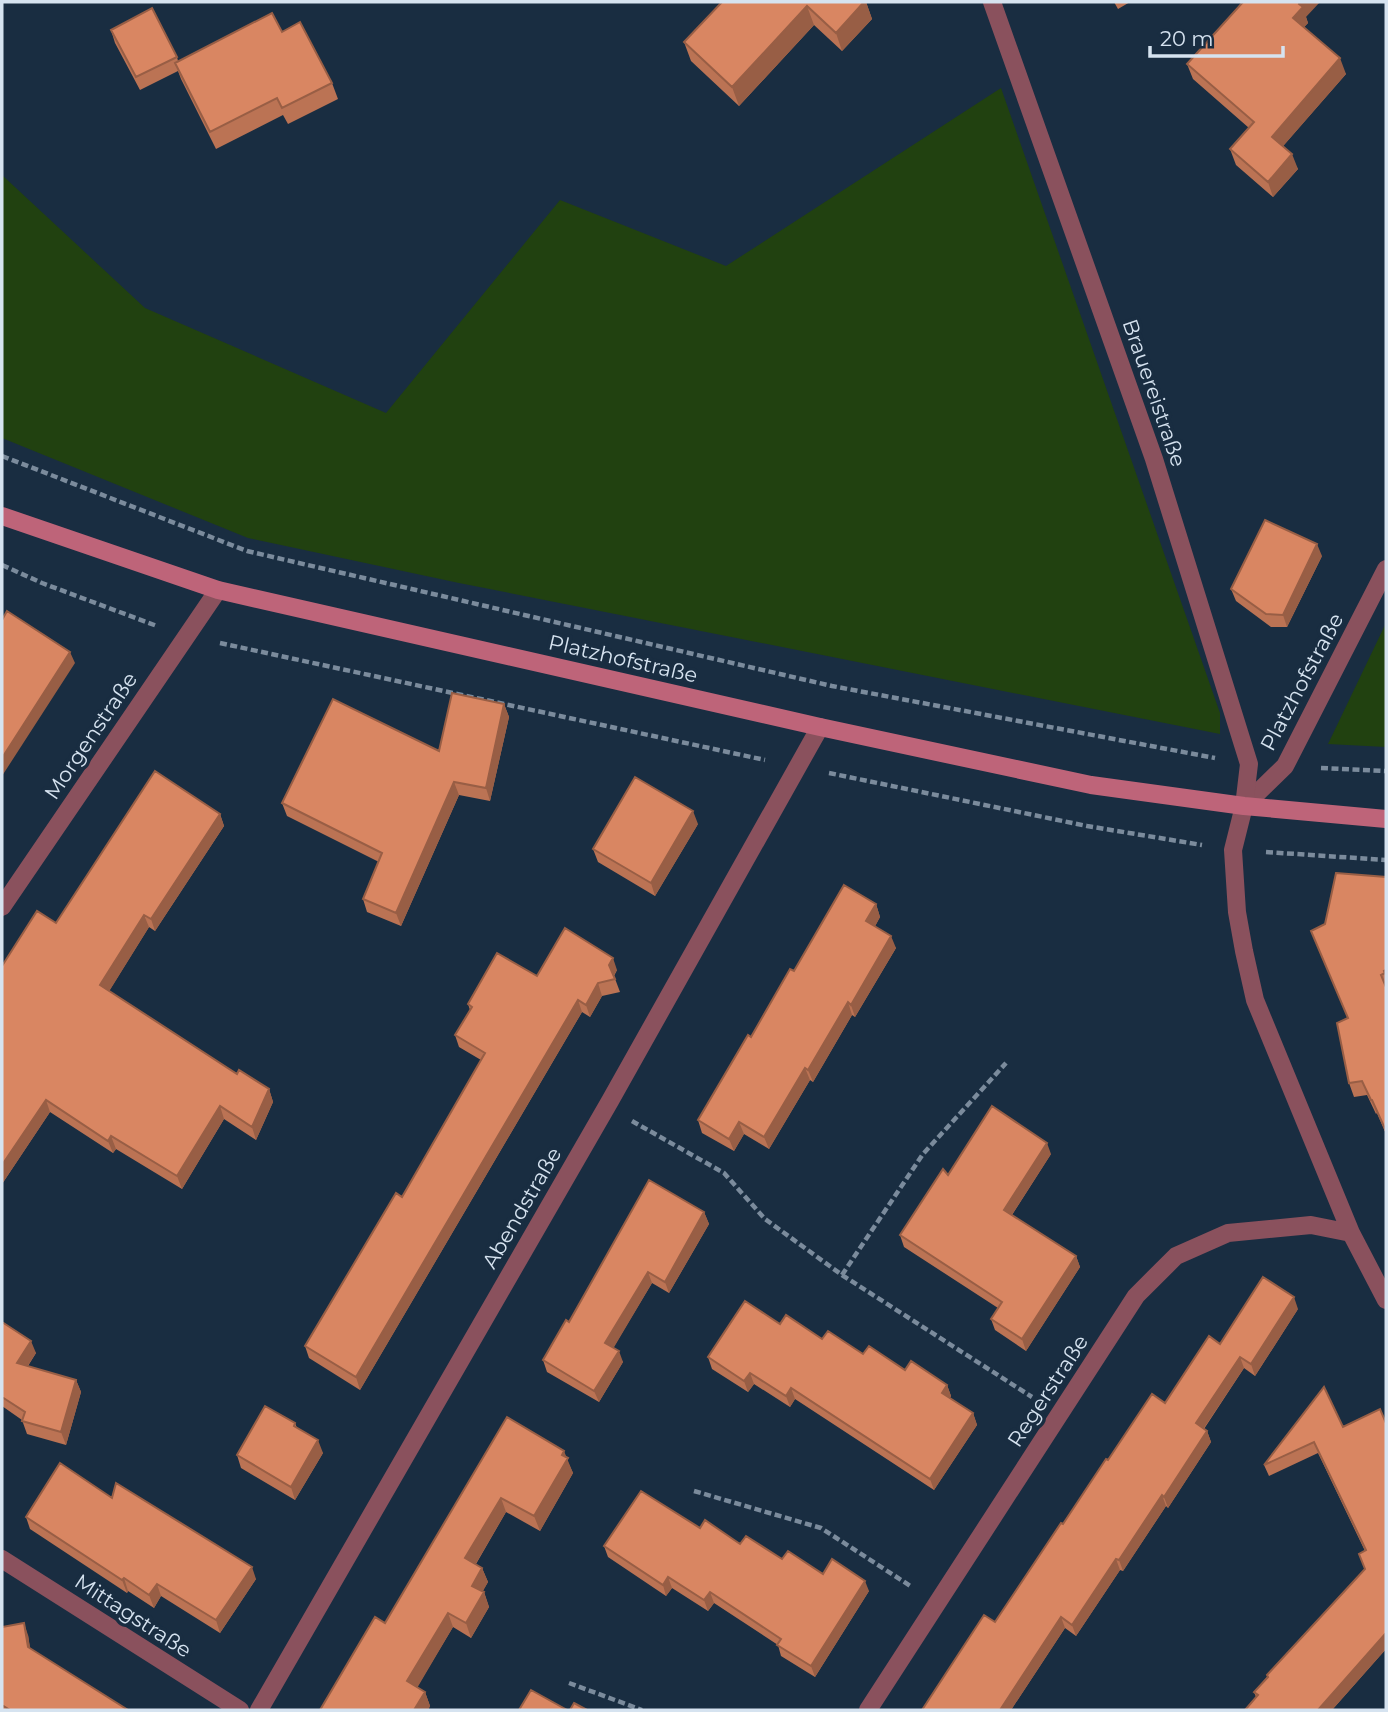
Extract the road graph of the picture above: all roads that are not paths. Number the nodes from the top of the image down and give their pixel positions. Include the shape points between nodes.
1 (992, 2) edge
2 (2, 516) edge
3 (1386, 569) edge
4 (218, 590) junction
5 (820, 727) junction
6 (1244, 806) junction
7 (1386, 819) edge
8 (2, 907) edge
9 (1352, 1233) junction
10 (1386, 1300) edge
11 (2, 1559) edge
12 (240, 1710) edge
13 (259, 1710) edge
14 (868, 1710) edge

1 - 6 street, Brauereistraße via 1154,459 1249,764
2 - 4 main road, Platzhofstraße
3 - 6 street, Platzhofstraße via 1285,766
4 - 5 main road, Platzhofstraße
4 - 8 street, Morgenstraße
5 - 6 main road, Platzhofstraße via 1091,785
5 - 13 street, Abendstraße
6 - 7 main road, Platzhofstraße
6 - 9 street via 1233,850 1237,912 1255,1000
9 - 10 street
9 - 14 street, Regerstraße via 1311,1225 1228,1233 1176,1256 1136,1296
11 - 12 street, Mittagstraße

